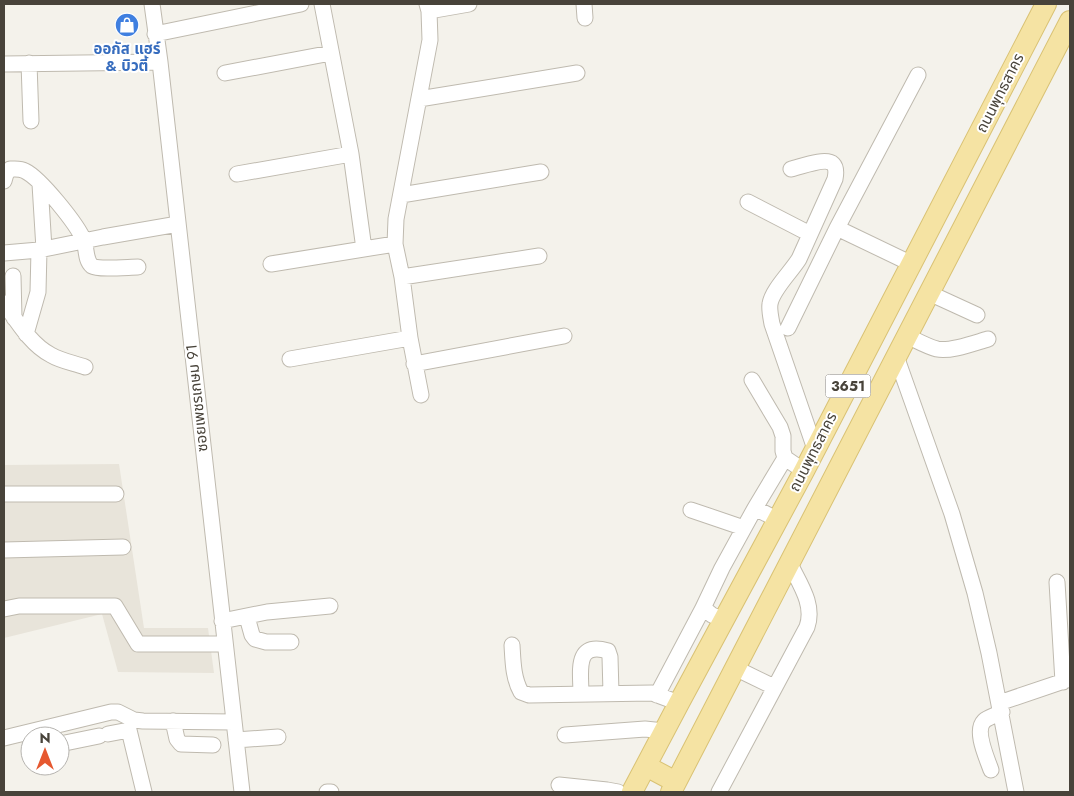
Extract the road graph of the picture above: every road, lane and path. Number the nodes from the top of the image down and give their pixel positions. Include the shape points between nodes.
1 (152, 4) edge
2 (300, 4) edge
3 (322, 4) edge
4 (469, 4) edge
5 (1046, 4) edge
6 (428, 7) edge
7 (1070, 21) edge
8 (166, 32) junction
9 (331, 53) junction
10 (160, 62) junction
11 (29, 63) junction
12 (4, 64) edge
13 (225, 73) dead end
14 (577, 73) dead end
15 (918, 75) dead end
16 (419, 99) junction
17 (31, 120) dead end
18 (351, 154) junction
19 (791, 169) dead end
20 (541, 172) dead end
21 (237, 174) dead end
22 (4, 181) edge
23 (40, 184) junction
24 (401, 195) junction
25 (748, 202) dead end
26 (178, 224) junction
27 (838, 228) junction
28 (810, 234) junction
29 (84, 241) junction
30 (395, 244) junction
31 (364, 249) junction
32 (42, 250) junction
33 (4, 253) edge
34 (539, 256) dead end
35 (271, 264) dead end
36 (912, 264) junction
37 (138, 267) dead end
38 (13, 276) dead end
39 (402, 277) junction
40 (929, 293) junction
41 (4, 303) edge
42 (977, 316) dead end
43 (14, 318) junction
44 (788, 328) dead end
45 (26, 334) junction
46 (564, 336) dead end
47 (907, 336) junction
48 (410, 338) junction
49 (988, 339) dead end
50 (896, 356) junction
51 (290, 359) dead end
52 (414, 364) junction
53 (85, 367) dead end
54 (752, 380) dead end
55 (421, 395) dead end
56 (815, 449) junction
57 (786, 458) junction
58 (804, 471) junction
59 (4, 494) edge
60 (116, 494) dead end
61 (755, 508) junction
62 (691, 510) dead end
63 (778, 520) junction
64 (744, 528) junction
65 (123, 547) dead end
66 (4, 550) edge
67 (789, 562) junction
68 (1057, 582) dead end
69 (330, 606) dead end
70 (702, 608) junction
71 (4, 610) edge
72 (236, 619) junction
73 (724, 620) junction
74 (291, 642) dead end
75 (224, 644) junction
76 (512, 645) dead end
77 (735, 668) junction
78 (1067, 681) edge
79 (774, 687) junction
80 (611, 693) junction
81 (581, 694) junction
82 (657, 695) junction
83 (679, 703) junction
84 (1001, 707) junction
85 (173, 721) junction
86 (234, 722) junction
87 (127, 723) junction
88 (59, 726) edge
89 (664, 731) junction
90 (565, 735) dead end
91 (20, 736) edge
92 (278, 737) dead end
93 (4, 738) edge
94 (244, 739) junction
95 (70, 742) edge
96 (213, 745) dead end
97 (646, 766) junction
98 (992, 770) dead end
99 (559, 784) dead end
100 (673, 787) edge
101 (144, 792) edge
102 (242, 792) edge
103 (327, 792) edge
104 (331, 792) edge
105 (618, 792) edge
106 (632, 792) edge
107 (719, 792) edge
108 (1016, 792) edge

1 - 8 street, ซอยเพชรเกษม 91
2 - 8 street
3 - 9 street
4 - 6 street
5 - 36 main road, ถนนพุทธสาคร / 3651
6 - 16 street via 430,40
7 - 40 main road, ถนนพุทธสาคร / 3651
8 - 10 street, ซอยเพชรเกษม 91
9 - 13 street
9 - 18 street
10 - 11 street
10 - 26 street, ซอยเพชรเกษม 91
11 - 12 street
11 - 17 street
14 - 16 street
15 - 27 street
16 - 24 street
18 - 21 street
18 - 31 street
19 - 28 street via 824,161 831,162 836,170 836,179
20 - 24 street
22 - 23 street via 10,170 17,168
23 - 29 street via 72,221
23 - 32 street
24 - 30 street
25 - 28 street
26 - 29 street
26 - 72 street, ซอยเพชรเกษม 91
27 - 36 street
27 - 44 street
28 - 56 street via 796,264 773,294 769,305 772,324
29 - 32 street
29 - 37 street via 88,260 98,268
30 - 31 street
30 - 39 street
31 - 35 street
32 - 33 street
32 - 45 street via 38,292
34 - 39 street
36 - 56 main road, ถนนพุทธสาคร / 3651
38 - 43 street
39 - 48 street
40 - 42 street
40 - 47 main road, ถนนพุทธสาคร / 3651
41 - 43 street
43 - 45 street
45 - 53 street via 52,356
46 - 52 street
47 - 49 street via 938,349
47 - 50 main road, ถนนพุทธสาคร / 3651
48 - 51 street
48 - 52 street
50 - 67 main road, ถนนพุทธสาคร / 3651
50 - 84 street via 952,514 975,593
52 - 55 street
54 - 57 street via 780,427
56 - 58 main road, ถนนพุทธสาคร / 3651
57 - 58 street
57 - 61 street
58 - 63 main road, ถนนพุทธสาคร / 3651
59 - 60 street
61 - 63 street
61 - 64 street
62 - 64 street
63 - 73 main road, ถนนพุทธสาคร / 3651
64 - 70 street
65 - 66 street
67 - 77 main road, ถนนพุทธสาคร / 3651
67 - 79 street via 808,599 810,618
68 - 78 street
69 - 72 street via 267,612
70 - 73 street
70 - 82 street
71 - 75 street via 19,606 115,606 138,644
72 - 74 street via 255,639
72 - 75 street, ซอยเพชรเกษม 91
73 - 83 main road, ถนนพุทธสาคร / 3651
75 - 86 street, ซอยเพชรเกษม 91
76 - 81 street via 514,673 521,692 529,695
77 - 79 street
77 - 100 main road, ถนนพุทธสาคร / 3651
78 - 84 street
79 - 107 street
80 - 81 street
80 - 81 street via 610,657 602,650 588,651 583,655
80 - 82 street
82 - 83 street
83 - 89 main road, ถนนพุทธสาคร / 3651
84 - 98 street via 984,721 980,730
84 - 108 street
85 - 86 street
85 - 87 street via 134,720
85 - 96 street via 181,744
86 - 94 street, ซอยเพชรเกษม 91
87 - 88 street via 118,712 111,712
87 - 95 street via 104,735
87 - 101 street
89 - 90 street via 645,729
89 - 97 main road, ถนนพุทธสาคร / 3651
91 - 93 street
92 - 94 street
94 - 102 street, ซอยเพชรเกษม 91
97 - 100 main road
97 - 106 main road, ถนนพุทธสาคร / 3651
99 - 105 street
103 - 104 street

